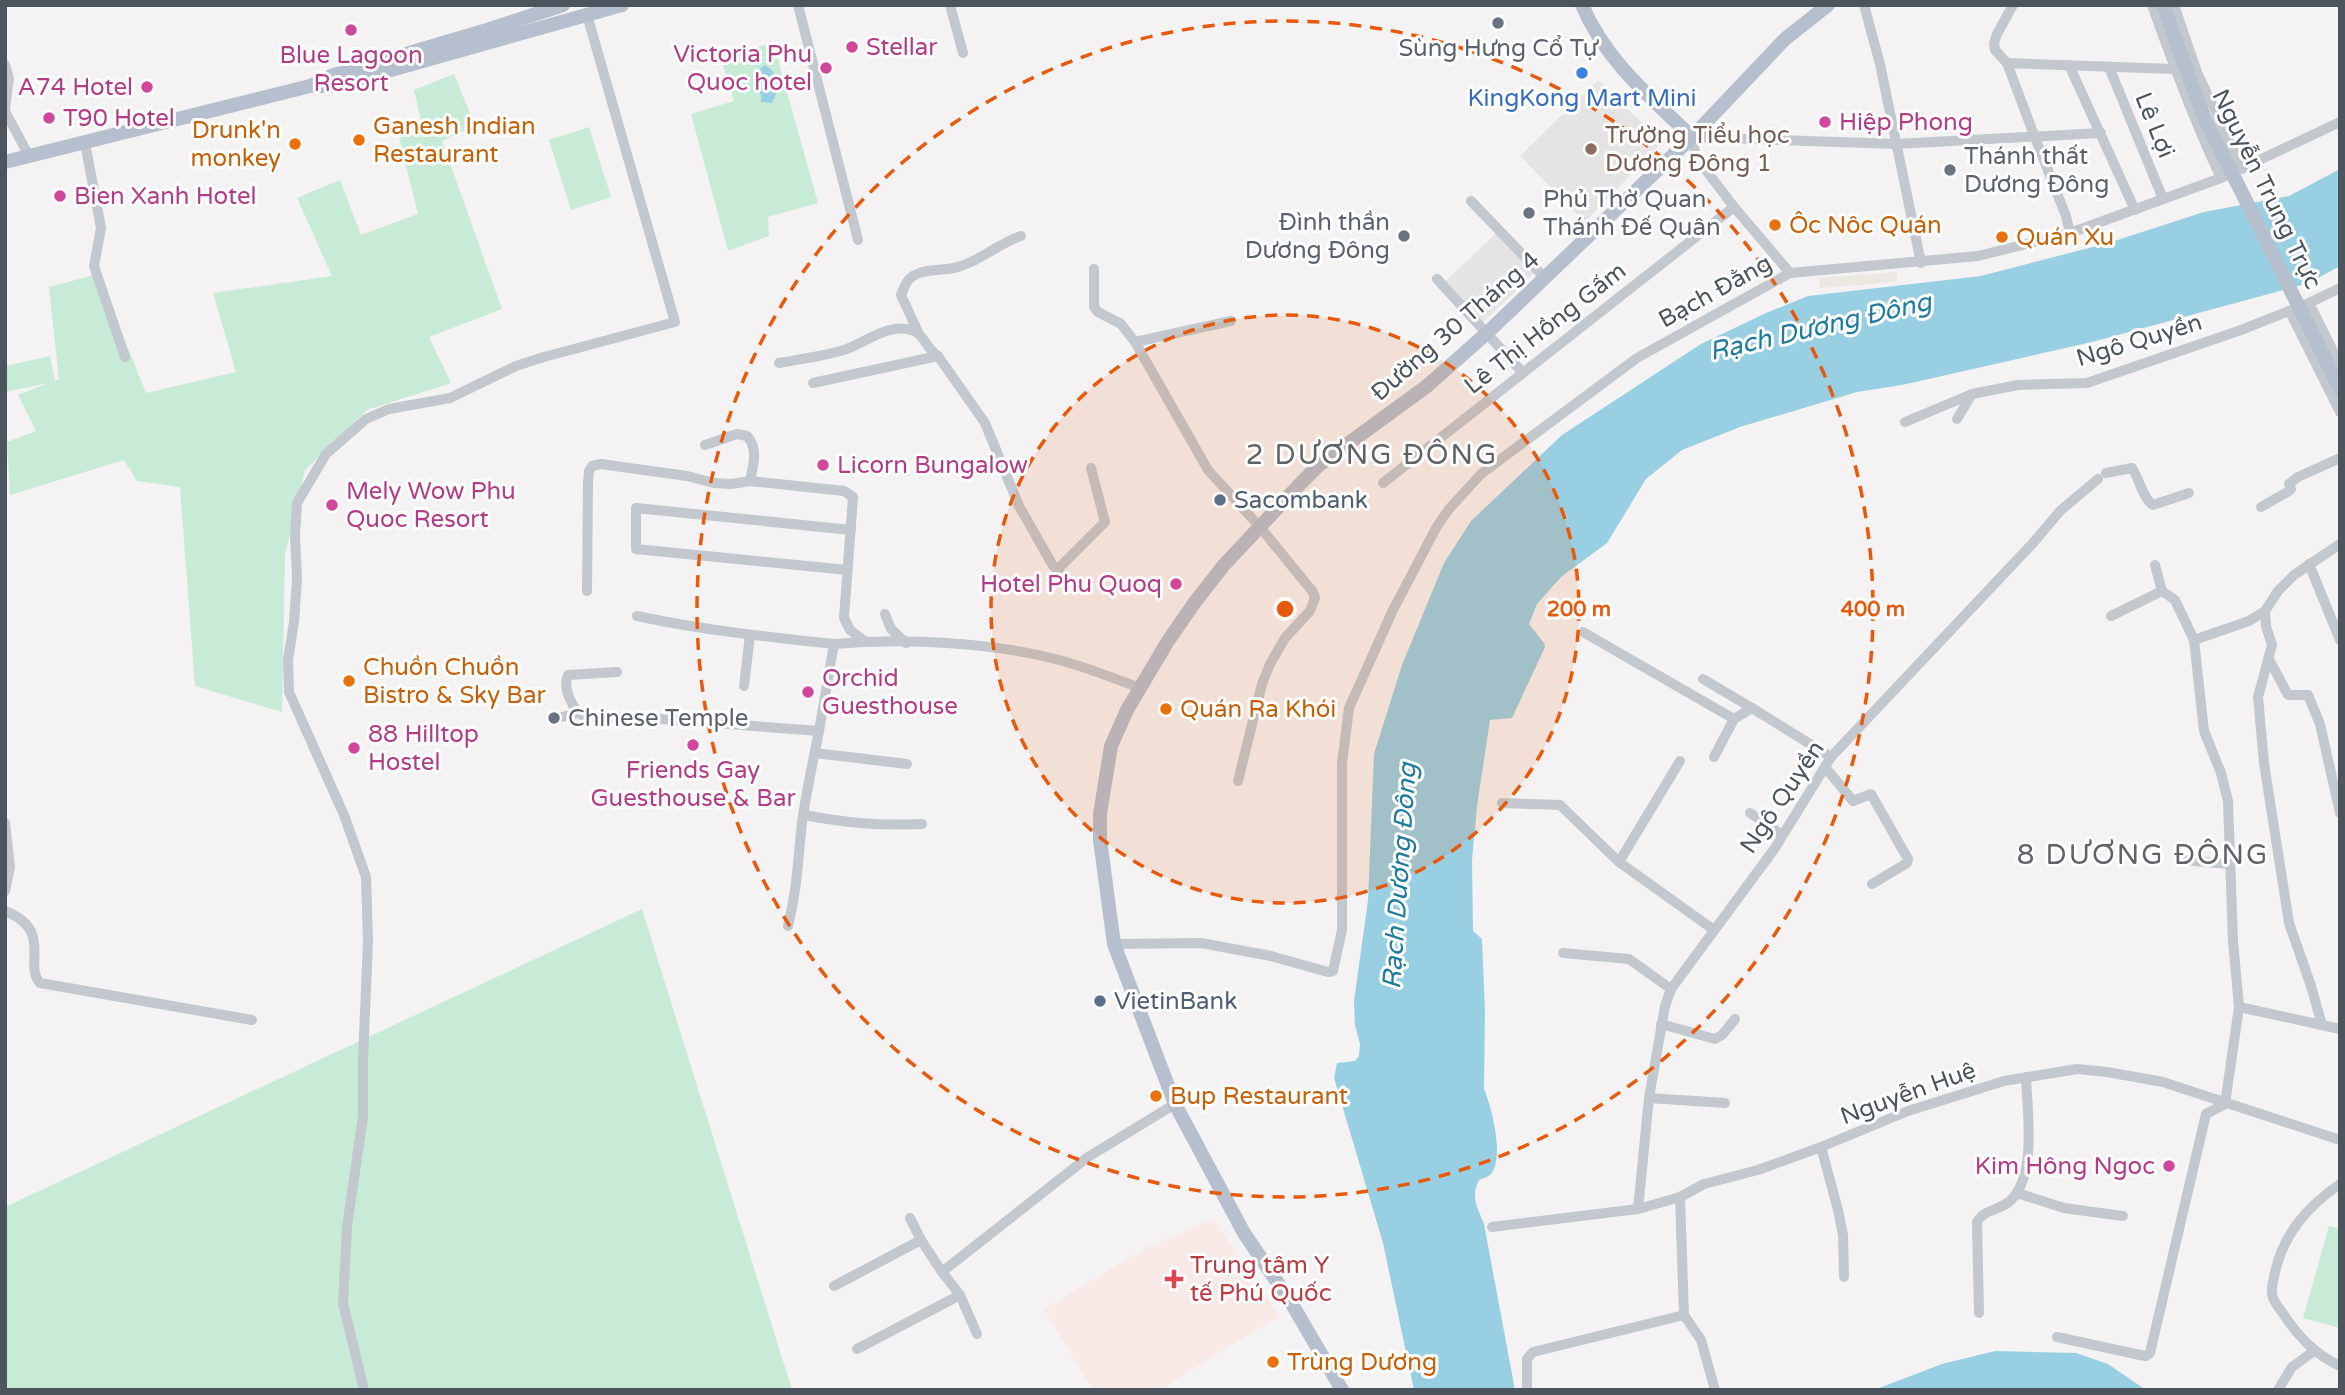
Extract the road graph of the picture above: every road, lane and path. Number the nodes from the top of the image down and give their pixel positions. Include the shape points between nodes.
1 (563, 5) edge
2 (622, 5) edge
3 (798, 5) edge
4 (950, 5) edge
5 (1582, 5) edge
6 (1828, 5) edge
7 (1864, 5) edge
8 (2013, 5) edge
9 (2152, 5) edge
10 (2164, 5) edge
11 (2174, 5) edge
12 (587, 15) junction
13 (489, 36) junction
14 (963, 53) dead end
15 (2007, 63) junction
16 (5, 65) edge
17 (2069, 65) junction
18 (2109, 67) junction
19 (2174, 69) junction
20 (5, 110) edge
21 (2340, 122) edge
22 (2101, 134) junction
23 (2034, 135) junction
24 (1692, 137) junction
25 (85, 143) junction
26 (1896, 144) junction
27 (29, 156) junction
28 (5, 162) edge
29 (2242, 169) junction
30 (2221, 178) junction
31 (2163, 200) junction
32 (1471, 201) dead end
33 (1734, 206) junction
34 (2136, 210) junction
35 (2070, 233) junction
36 (1021, 236) dead end
37 (858, 240) dead end
38 (1921, 263) junction
39 (1094, 269) dead end
40 (1790, 273) junction
41 (1545, 278) junction
42 (1437, 279) dead end
43 (2340, 288) edge
44 (2309, 303) junction
45 (2290, 312) junction
46 (1231, 321) dead end
47 (918, 332) junction
48 (1487, 333) junction
49 (1135, 342) junction
50 (937, 356) junction
51 (125, 357) dead end
52 (779, 363) dead end
53 (2340, 365) edge
54 (1523, 373) junction
55 (813, 383) dead end
56 (2340, 389) edge
57 (1972, 394) junction
58 (2340, 412) edge
59 (1957, 419) dead end
60 (1905, 422) dead end
61 (705, 445) dead end
62 (2340, 458) edge
63 (1091, 468) dead end
64 (750, 481) junction
65 (1383, 483) dead end
66 (2189, 493) dead end
67 (2261, 506) dead end
68 (1260, 527) junction
69 (850, 530) junction
70 (2340, 544) edge
71 (2309, 564) junction
72 (2155, 565) dead end
73 (847, 569) junction
74 (1057, 570) junction
75 (1066, 581) dead end
76 (2162, 590) junction
77 (587, 591) dead end
78 (2265, 611) junction
79 (885, 614) dead end
80 (637, 616) dead end
81 (2111, 616) dead end
82 (1583, 632) dead end
83 (750, 635) junction
84 (2194, 640) junction
85 (2340, 640) edge
86 (866, 642) junction
87 (906, 643) junction
88 (834, 644) junction
89 (2269, 659) junction
90 (617, 672) dead end
91 (1703, 679) dead end
92 (744, 687) dead end
93 (1140, 688) junction
94 (1752, 708) junction
95 (578, 713) junction
96 (558, 719) dead end
97 (1734, 719) junction
98 (819, 731) junction
99 (815, 753) junction
100 (1714, 757) dead end
101 (1680, 761) dead end
102 (1828, 762) junction
103 (907, 764) dead end
104 (1238, 781) dead end
105 (2337, 789) edge
106 (1502, 803) dead end
107 (1750, 813) dead end
108 (2340, 813) edge
109 (804, 815) junction
110 (5, 823) edge
111 (922, 824) dead end
112 (1782, 835) junction
113 (2182, 860) dead end
114 (1619, 862) junction
115 (2230, 864) junction
116 (1872, 884) dead end
117 (5, 891) edge
118 (5, 911) edge
119 (788, 926) dead end
120 (1714, 930) junction
121 (1114, 944) junction
122 (1563, 953) dead end
123 (1671, 989) junction
124 (2239, 1007) junction
125 (1735, 1019) dead end
126 (252, 1020) dead end
127 (1661, 1024) junction
128 (2322, 1025) junction
129 (2340, 1028) edge
130 (2026, 1077) junction
131 (1649, 1098) junction
132 (1725, 1103) dead end
133 (1175, 1104) junction
134 (2225, 1104) junction
135 (2340, 1140) edge
136 (1821, 1147) junction
137 (2340, 1184) edge
138 (2017, 1193) junction
139 (1679, 1197) junction
140 (1638, 1209) junction
141 (2123, 1216) dead end
142 (911, 1218) dead end
143 (1492, 1227) dead end
144 (921, 1240) junction
145 (942, 1272) junction
146 (1844, 1277) dead end
147 (834, 1286) dead end
148 (960, 1295) junction
149 (1979, 1312) dead end
150 (1684, 1315) junction
151 (977, 1334) dead end
152 (2057, 1337) dead end
153 (857, 1349) dead end
154 (2314, 1350) junction
155 (2340, 1366) edge
156 (1527, 1387) dead end
157 (364, 1390) edge
158 (1342, 1390) edge
159 (1716, 1390) edge
160 (2278, 1390) edge

1 - 13 main road
2 - 12 main road
3 - 37 street
4 - 14 street
5 - 24 main road via 1612,58
6 - 24 main road, Đường 30 Tháng 4 via 1784,39
7 - 26 street
8 - 15 street via 1994,43
9 - 19 street, Nguyễn Trung Trực
10 - 56 main road, Nguyễn Trung Trực, bridge via 2204,117
11 - 29 street via 2197,72
12 - 13 main road
12 - 157 street via 675,322 544,357 450,398 366,419 326,454 297,503 289,692 344,815 366,877 363,1116 347,1227 343,1303
13 - 25 main road
15 - 17 street
15 - 23 street
16 - 20 street via 9,78
17 - 18 street
17 - 22 street
18 - 19 street
18 - 31 street, Lê Lợi
19 - 30 street, Nguyễn Trung Trực
20 - 27 street
21 - 29 street, Bạch Đằng
22 - 23 street
22 - 34 street
23 - 26 street
23 - 35 street
24 - 26 street
24 - 33 street via 1696,157
24 - 41 main road, Đường 30 Tháng 4
25 - 27 main road
25 - 51 street via 101,228 94,266
26 - 38 street
27 - 28 main road
29 - 30 street, Bạch Đằng
30 - 31 street, Bạch Đằng
31 - 34 street, Bạch Đằng
32 - 41 street
33 - 40 street
33 - 54 street, Lê Thị Hồng Gấm
34 - 35 street, Bạch Đằng
35 - 38 street, Bạch Đằng via 1978,257
36 - 47 street via 962,266 932,270 907,281 901,295
38 - 40 street, Bạch Đằng
39 - 49 street via 1094,307 1121,324
40 - 121 street, Bạch Đằng via 1637,358 1481,474 1448,509 1392,612 1349,708 1342,763 1342,930 1333,971 1201,943
41 - 48 main road, Đường 30 Tháng 4
42 - 48 street
43 - 44 street, Ngô Quyền
44 - 45 street, Ngô Quyền
44 - 53 street, Nguyễn Trung Trực
45 - 57 street, Ngô Quyền via 2087,383 2018,385
45 - 58 street, Nguyễn Trung Trực
46 - 49 street
47 - 50 street
47 - 52 street via 896,328 845,349
48 - 54 street
48 - 68 main road, Đường 30 Tháng 4 via 1418,393 1319,465
49 - 68 street via 1208,470
50 - 55 street
50 - 74 street via 985,424 1019,506
54 - 65 street, Lê Thị Hồng Gấm
57 - 59 street
57 - 60 street, Ngô Quyền
61 - 64 street via 737,434 747,436 755,452
62 - 67 street via 2298,477 2289,491
63 - 74 street via 1105,522
64 - 69 street via 844,491 853,497
64 - 77 street via 714,483 592,466
66 - 102 street, Ngô Quyền via 2153,505 2132,468 2102,476 2060,511
68 - 93 main road, Đường 30 Tháng 4 via 1195,601
68 - 104 street via 1315,598 1270,664
69 - 73 street
69 - 73 street via 636,508 636,549
70 - 71 street
71 - 78 street via 2286,582
71 - 85 street
72 - 76 street
73 - 86 street via 844,618 850,630
74 - 75 street
76 - 81 street
76 - 84 street via 2175,600
78 - 84 street
78 - 89 street via 2272,645
79 - 87 street via 891,629
80 - 83 street
82 - 97 street
83 - 88 street
83 - 92 street
84 - 115 street via 2204,731 2227,793
86 - 87 street
86 - 88 street
87 - 93 street via 998,649 1058,660
88 - 98 street
89 - 105 street via 2288,695 2308,695
89 - 128 street via 2258,697 2264,763 2289,923
90 - 95 street via 568,675 565,682
91 - 94 street
93 - 121 main road, Đường 30 Tháng 4 via 1111,746 1100,814
94 - 97 street
94 - 102 street
95 - 96 street
95 - 98 street
97 - 100 street
98 - 99 street
99 - 103 street
99 - 109 street
101 - 114 street
102 - 112 street, Ngô Quyền
102 - 116 street via 1853,801 1871,794 1908,859
105 - 108 street
106 - 114 street via 1560,805
107 - 112 street
109 - 111 street via 881,826
109 - 119 street
110 - 117 street via 10,867
112 - 120 street, Ngô Quyền
113 - 115 street
114 - 120 street
115 - 124 street
118 - 126 street via 18,915 34,938 35,976 40,983
120 - 123 street, Ngô Quyền
121 - 133 main road, Đường 30 Tháng 4
122 - 123 street via 1629,959
123 - 127 street, Ngô Quyền
124 - 128 street
124 - 134 street
125 - 127 street via 1715,1039
127 - 131 street, Ngô Quyền
128 - 129 street
130 - 134 street, Nguyễn Huệ via 2077,1069 2107,1072 2163,1083
130 - 136 street, Nguyễn Huệ via 1908,1111
130 - 138 street via 2027,1155
131 - 132 street
131 - 140 street, Ngô Quyền
133 - 145 street via 1088,1157
133 - 158 main road, Đường 30 Tháng 4 via 1244,1233
134 - 135 street, Nguyễn Huệ
134 - 152 street via 2206,1114 2150,1353 2140,1355
136 - 139 street, Nguyễn Huệ via 1704,1184
136 - 146 street via 1843,1236
137 - 154 street via 2304,1213 2279,1256 2273,1282 2274,1301
138 - 141 street via 2064,1208
138 - 149 street via 2003,1207 1986,1211 1977,1223
139 - 140 street, Nguyễn Huệ
139 - 150 street
140 - 143 street, Nguyễn Huệ
142 - 144 street
144 - 145 street
144 - 147 street
145 - 148 street
148 - 151 street
148 - 153 street
150 - 156 street via 1533,1352 1527,1359
150 - 159 street via 1701,1340
154 - 155 street
154 - 160 street via 2292,1367

